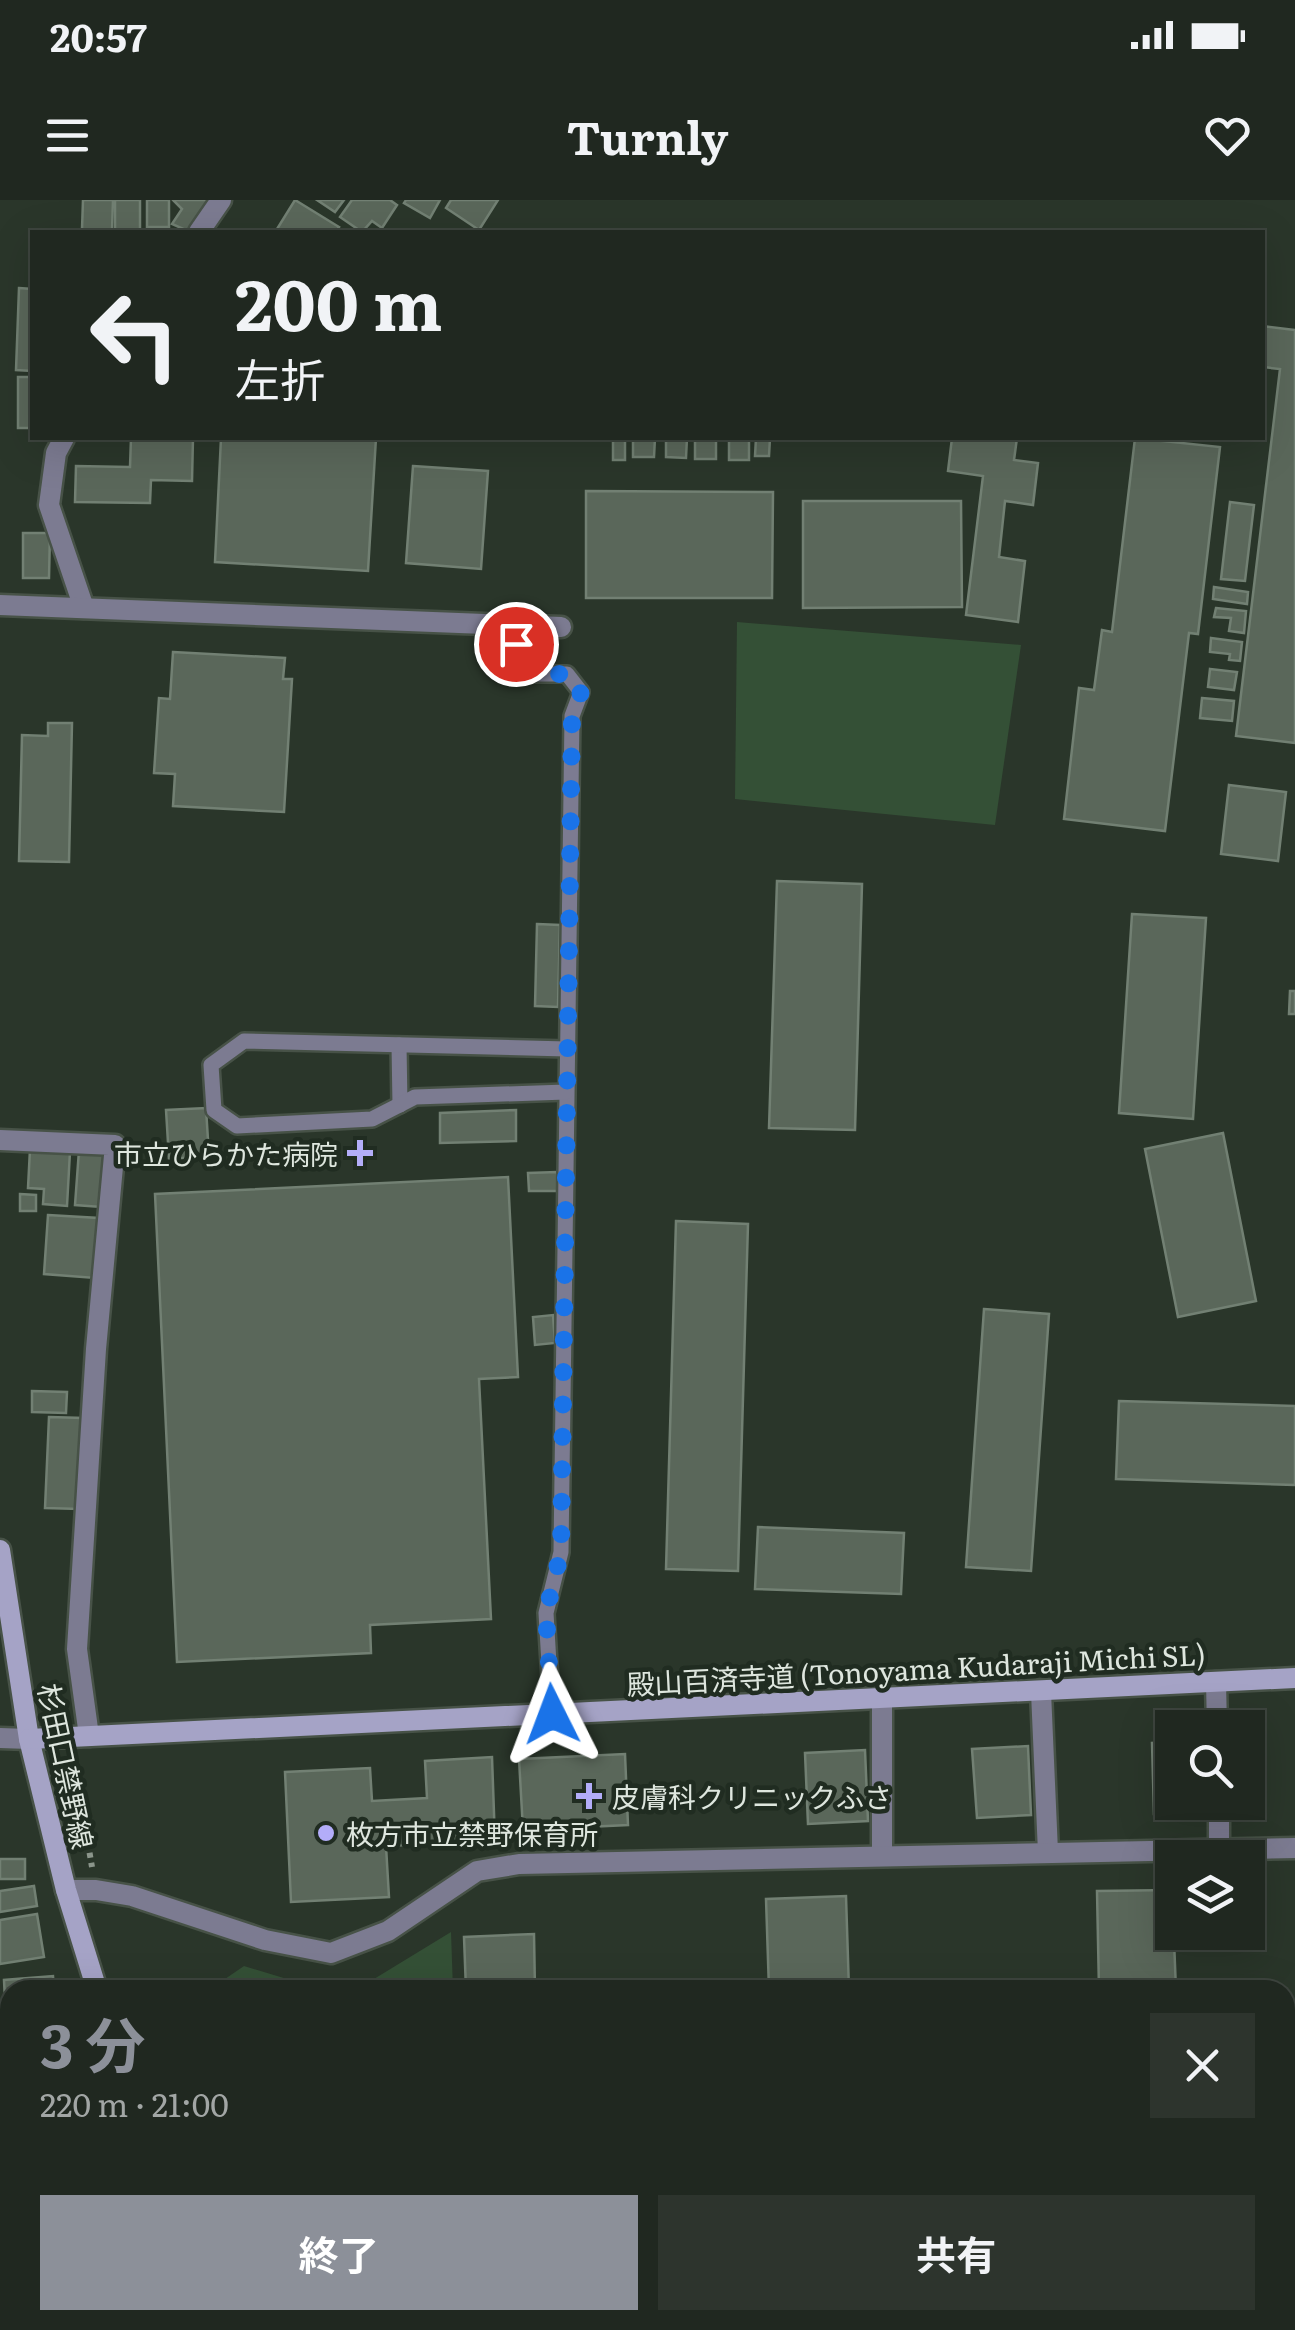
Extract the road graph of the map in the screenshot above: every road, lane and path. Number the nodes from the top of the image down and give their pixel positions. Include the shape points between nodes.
1 (221, 200) edge
2 (200, 230) edge
3 (63, 440) edge
4 (0, 606) edge
5 (84, 608) junction
6 (516, 625) junction
7 (561, 627) dead end
8 (399, 1045) junction
9 (567, 1050) junction
10 (566, 1092) junction
11 (400, 1105) junction
12 (0, 1140) edge
13 (0, 1550) edge
14 (1295, 1678) edge
15 (1216, 1682) junction
16 (1041, 1692) junction
17 (882, 1698) junction
18 (1217, 1710) edge
19 (552, 1714) junction
20 (89, 1736) junction
21 (0, 1738) edge
22 (29, 1739) junction
23 (1295, 1848) edge
24 (1265, 1849) edge
25 (1155, 1851) edge
26 (1048, 1852) junction
27 (882, 1855) junction
28 (66, 1890) junction
29 (94, 1980) edge

1 - 2 street
3 - 5 street via 49,505
4 - 5 street
5 - 6 street
6 - 7 street
6 - 9 lane via 517,663 532,674 568,674 581,692 572,716
8 - 9 lane
8 - 11 lane
8 - 11 lane via 244,1042 211,1064 214,1110 237,1126 372,1119
9 - 10 lane
10 - 11 lane via 415,1097
10 - 19 lane via 561,1552 546,1613
12 - 20 street via 115,1145 76,1650
13 - 22 street, 杉田口禁野線
14 - 15 street, 殿山百済寺道 (Tonoyama Kudaraji Michi SL)
15 - 16 street, 殿山百済寺道 (Tonoyama Kudaraji Michi SL)
15 - 18 street
16 - 17 street, 殿山百済寺道 (Tonoyama Kudaraji Michi SL)
16 - 26 street
17 - 19 street, 殿山百済寺道 (Tonoyama Kudaraji Michi SL)
17 - 27 street
19 - 20 street, 殿山百済寺道 (Tonoyama Kudaraji Michi SL)
20 - 22 street, 殿山百済寺道 (Tonoyama Kudaraji Michi SL)
21 - 22 street, 殿山百済寺道 (Tonoyama Kudaraji Michi SL)
22 - 28 street, 杉田口禁野線
23 - 24 street
25 - 26 street
26 - 27 street
27 - 28 street via 478,1870 388,1931 331,1953 265,1940 132,1896
28 - 29 street, 杉田口禁野線

